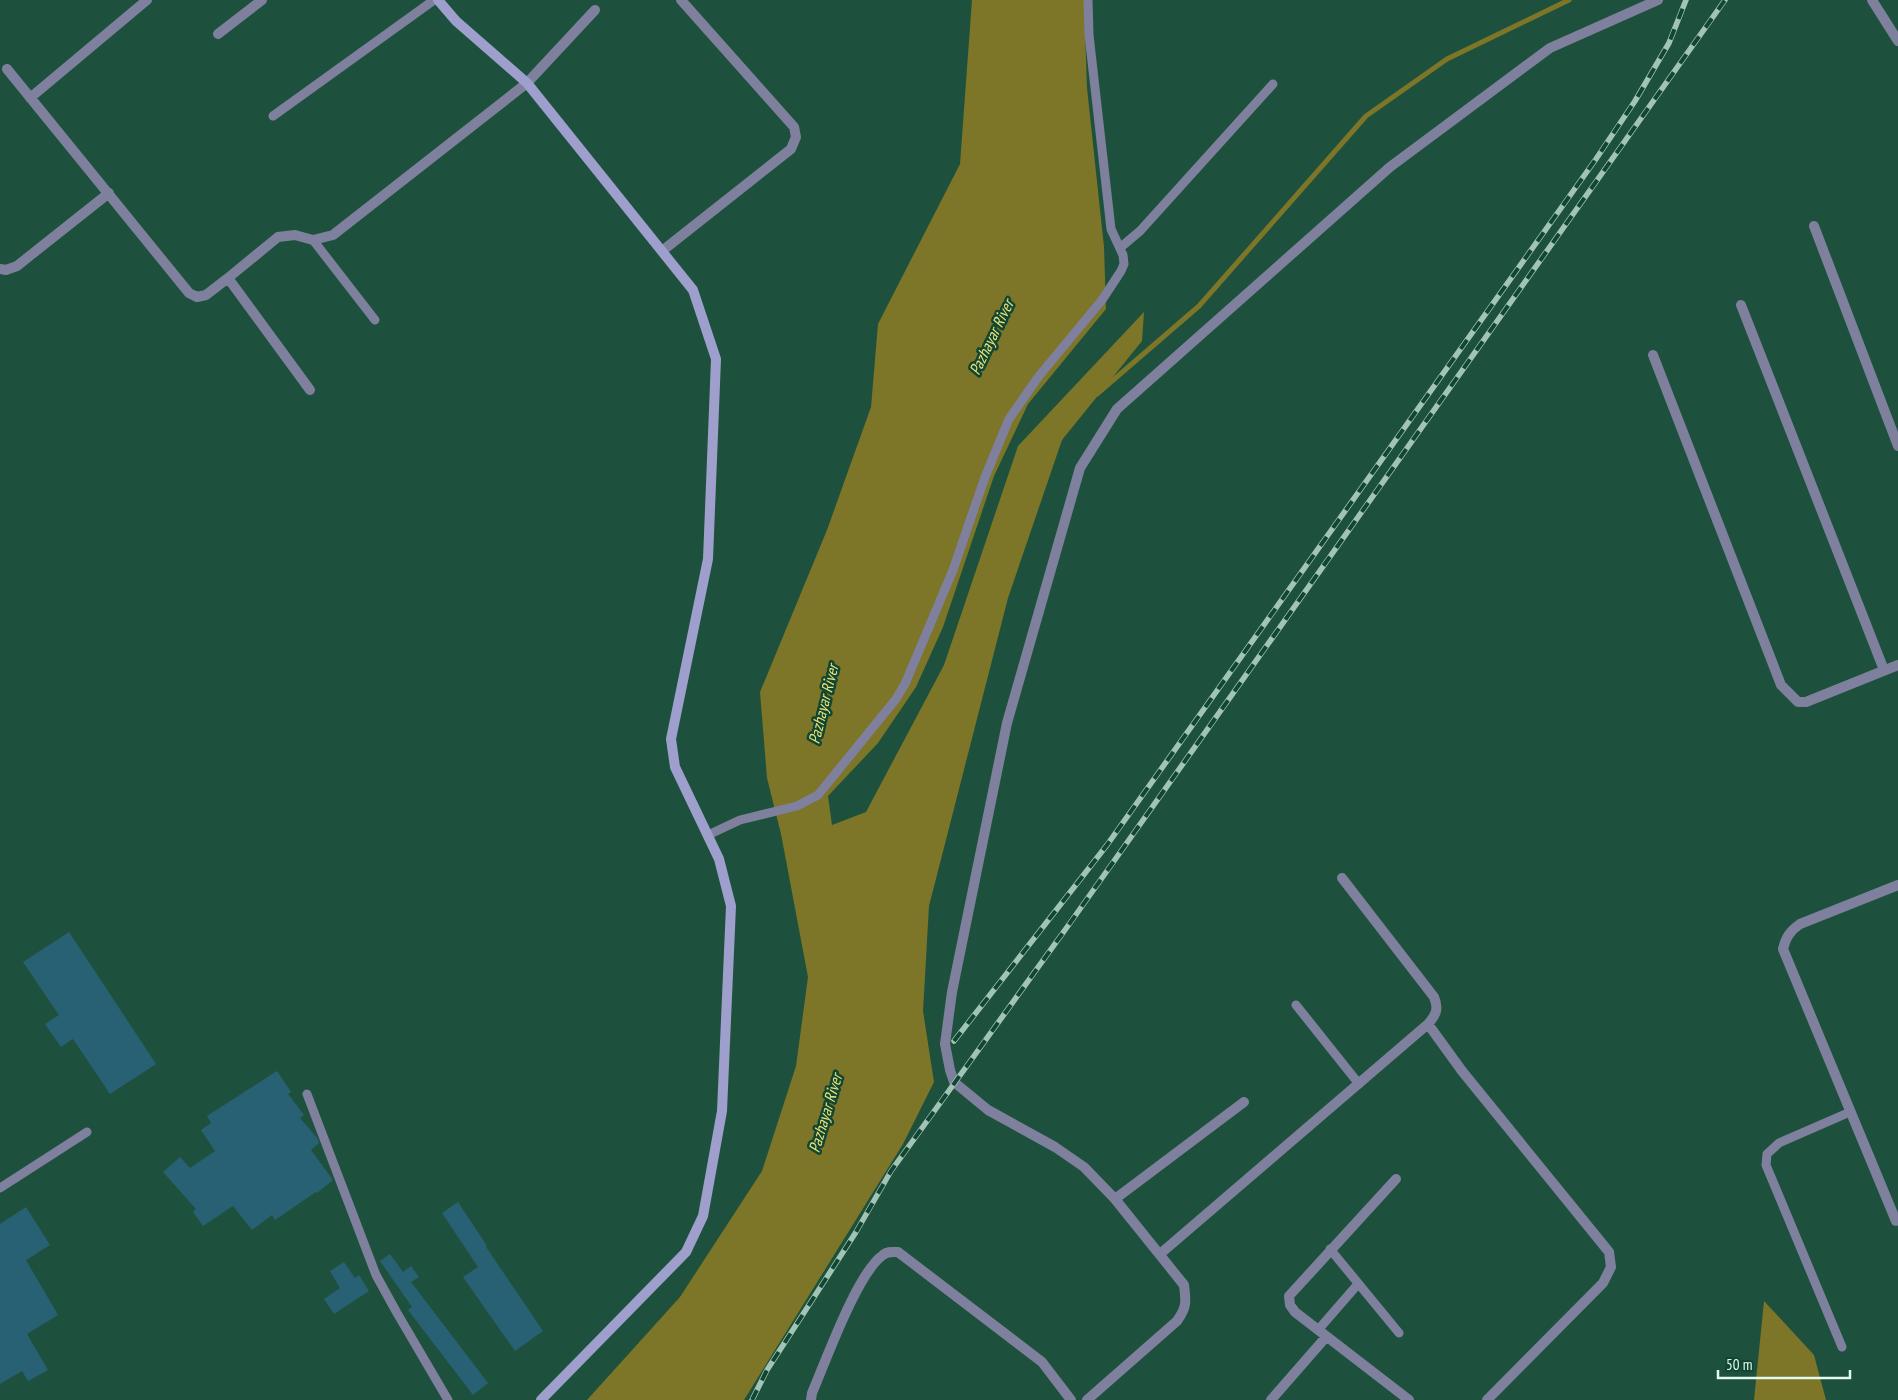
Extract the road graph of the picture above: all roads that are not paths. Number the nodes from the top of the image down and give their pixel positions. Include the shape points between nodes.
1 (147, 0) edge
2 (262, 0) edge
3 (434, 0) edge
4 (438, 0) edge
5 (681, 0) edge
6 (1088, 0) edge
7 (1658, 0) edge
8 (1872, 0) edge
9 (595, 10) dead end
10 (218, 34) dead end
11 (1898, 41) edge
12 (7, 69) dead end
13 (526, 83) junction
14 (1273, 84) dead end
15 (30, 98) junction
16 (273, 116) dead end
17 (109, 193) junction
18 (1814, 226) dead end
19 (313, 240) junction
20 (1121, 247) junction
21 (662, 252) junction
22 (0, 269) edge
23 (228, 278) junction
24 (1741, 305) dead end
25 (375, 320) dead end
26 (1652, 355) dead end
27 (310, 390) dead end
28 (1898, 446) edge
29 (1898, 665) edge
30 (1884, 670) junction
31 (708, 835) junction
32 (1342, 878) dead end
33 (1898, 885) edge
34 (1296, 1005) dead end
35 (1428, 1024) junction
36 (1359, 1084) junction
37 (307, 1094) dead end
38 (1244, 1102) dead end
39 (1850, 1112) junction
40 (86, 1132) dead end
41 (1396, 1178) dead end
42 (0, 1188) edge
43 (1115, 1199) junction
44 (1896, 1221) dead end
45 (1330, 1249) junction
46 (1160, 1254) junction
47 (1358, 1284) junction
48 (1398, 1333) dead end
49 (1322, 1334) junction
50 (1842, 1347) dead end
51 (1492, 1398) edge
52 (448, 1400) edge
53 (541, 1400) edge
54 (811, 1400) edge
55 (1071, 1400) edge
56 (1087, 1400) edge
57 (1271, 1400) edge
58 (1408, 1400) edge

1 - 15 street
2 - 10 street
3 - 16 lane
4 - 13 street via 456,21
5 - 21 street via 794,127 796,137 791,149
6 - 20 lane via 1088,35 1111,229
7 - 43 street via 1550,48 1390,167 1116,409 1080,468 1008,723 952,992 945,1044 954,1082 988,1110 1084,1167
8 - 11 street
9 - 13 street
12 - 15 street
13 - 19 street via 333,234
13 - 21 street
14 - 20 lane via 1140,231
15 - 17 street
17 - 22 street via 17,266
17 - 23 street via 189,293 197,298 206,295
18 - 28 street
19 - 23 street via 295,235 278,237
19 - 25 lane
20 - 31 lane via 1124,264 1114,283 1009,419 953,570 906,684 896,699 818,796 798,806 740,820
21 - 31 street via 693,290 716,360 708,559 671,739 675,767
23 - 27 street
24 - 30 street
26 - 30 street via 1781,685 1798,702 1806,702
29 - 30 street
31 - 53 street via 719,859 731,906 722,1111 704,1216 686,1252
32 - 35 street via 1434,997 1438,1007
33 - 39 street via 1800,924 1785,939 1783,949
34 - 36 lane
35 - 36 street
35 - 51 street via 1462,1071 1610,1252 1612,1267 1603,1283
36 - 46 street
37 - 52 lane via 376,1274
38 - 43 street
39 - 44 street
39 - 50 lane via 1779,1143 1767,1154 1766,1165
40 - 42 lane
41 - 45 street
43 - 46 street
45 - 47 lane
45 - 49 street via 1289,1296 1295,1312
46 - 56 street via 1184,1285 1184,1310 1177,1321
47 - 48 lane
47 - 49 lane
49 - 57 street
49 - 58 street
54 - 55 street via 856,1292 882,1255 898,1252 1042,1362

